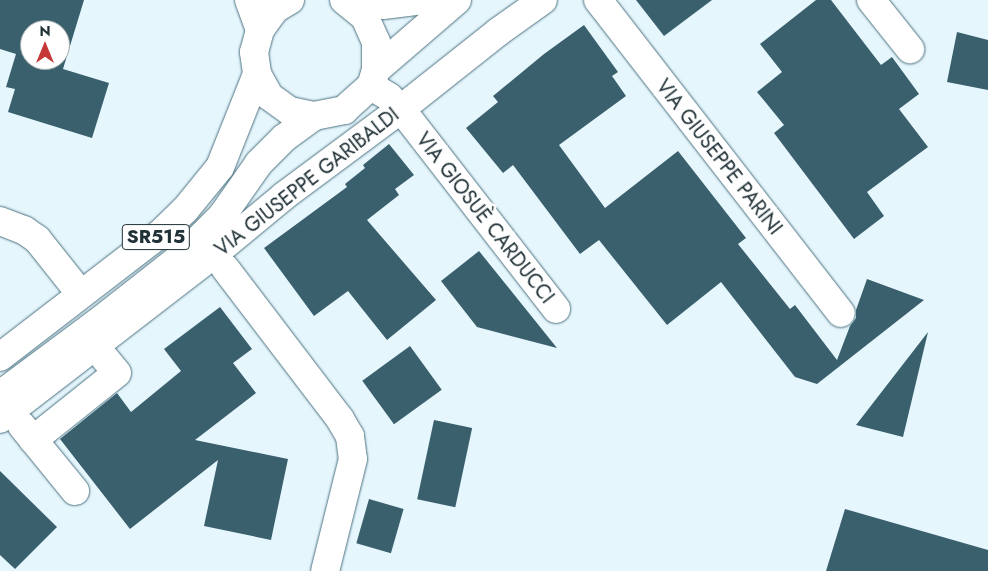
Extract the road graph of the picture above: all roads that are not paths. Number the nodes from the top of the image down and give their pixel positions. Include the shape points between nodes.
1 (249, 0) edge
2 (290, 0) edge
3 (344, 0) edge
4 (424, 0) edge
5 (456, 0) edge
6 (543, 0) edge
7 (598, 0) edge
8 (871, 0) edge
9 (260, 30) junction
10 (910, 49) dead end
11 (257, 74) junction
12 (373, 78) junction
13 (401, 109) junction
14 (314, 116) junction
15 (0, 221) edge
16 (220, 248) junction
17 (80, 293) junction
18 (556, 309) dead end
19 (841, 313) dead end
20 (90, 338) junction
21 (0, 356) edge
22 (2, 406) edge
23 (33, 440) junction
24 (75, 491) dead end
25 (325, 571) edge

1 - 9 main road
2 - 9 main road, VIA GIUSEPPE GARIBALDI / SR515 via 275,9
3 - 4 main road via 383,5
3 - 12 main road via 365,17 376,42
5 - 12 main road, VIA GIUSEPPE GARIBALDI / SR515
6 - 13 main road, VIA GIUSEPPE GARIBALDI
7 - 19 main road, VIA GIUSEPPE PARINI
8 - 10 main road
9 - 11 main road, VIA GIUSEPPE GARIBALDI / SR515 via 254,52
11 - 14 main road, VIA GIUSEPPE GARIBALDI / SR515 via 269,96 290,110
11 - 17 main road, VIA GIUSEPPE GARIBALDI / SR515 via 220,167 205,186 160,234
12 - 13 main road, VIA GIOSUÈ CARDUCCI
12 - 14 main road, VIA GIUSEPPE GARIBALDI / SR515 via 344,110
13 - 16 main road, VIA GIUSEPPE GARIBALDI
13 - 18 main road, VIA GIOSUÈ CARDUCCI
14 - 16 main road, VIA GIUSEPPE GARIBALDI / SR515 via 284,138 259,163
15 - 17 main road via 37,239
16 - 20 main road, VIA GIUSEPPE GARIBALDI / SR515 via 182,256
16 - 25 main road via 350,436 354,459
17 - 21 main road, VIA GIUSEPPE GARIBALDI / SR515
20 - 22 main road, VIA GIUSEPPE GARIBALDI / SR515
20 - 23 main road via 118,373
22 - 23 main road
23 - 24 main road

